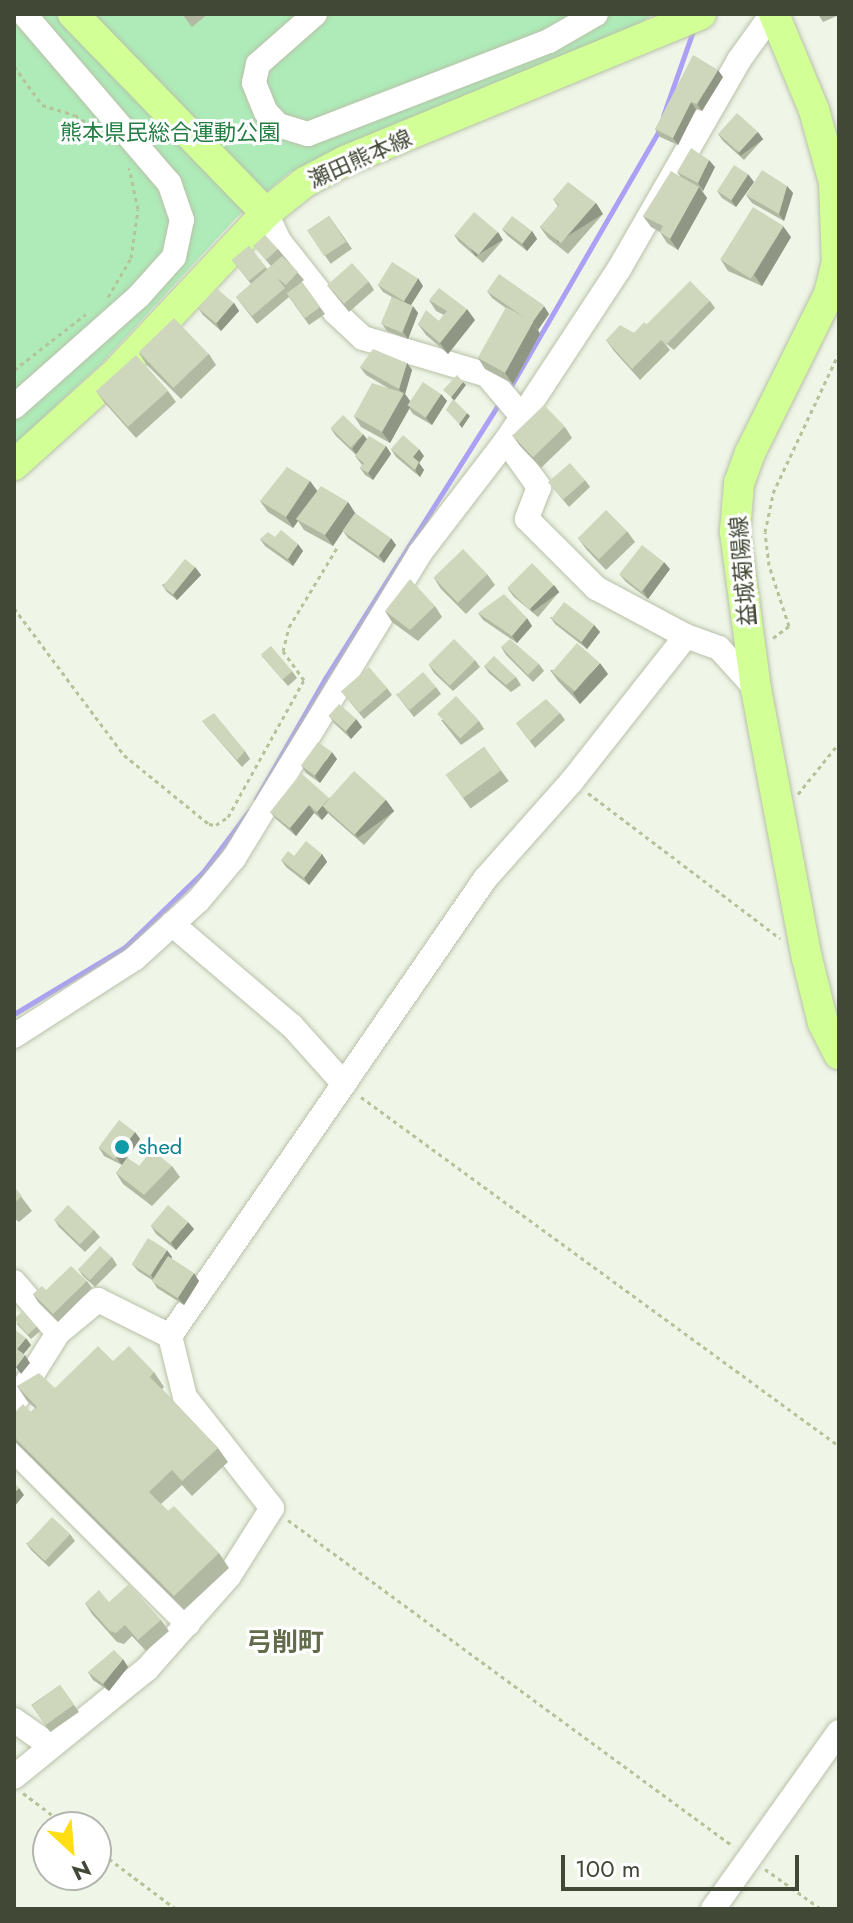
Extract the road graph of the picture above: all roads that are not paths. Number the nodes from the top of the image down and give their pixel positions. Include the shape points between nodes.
1 (24, 14) edge
2 (73, 14) edge
3 (315, 14) edge
4 (596, 14) edge
5 (701, 14) edge
6 (773, 14) edge
7 (266, 213) junction
8 (14, 407) edge
9 (520, 414) junction
10 (506, 441) junction
11 (14, 465) edge
12 (686, 636) junction
13 (756, 689) junction
14 (172, 924) junction
15 (14, 1036) edge
16 (839, 1054) edge
17 (344, 1084) junction
18 (14, 1282) edge
19 (58, 1333) junction
20 (170, 1336) junction
21 (14, 1403) edge
22 (14, 1450) edge
23 (188, 1624) junction
24 (14, 1720) edge
25 (839, 1732) edge
26 (51, 1746) junction
27 (15, 1782) edge
28 (713, 1909) edge

1 - 8 street via 169,183 182,220 174,257 139,296
2 - 7 main road
3 - 4 street via 258,64 254,83 278,125 308,134 549,41
5 - 7 main road, 瀬田熊本線 via 345,161 305,182
6 - 9 street via 739,60 619,269
6 - 13 main road, 益城菊陽線 via 814,110 834,182 839,228 829,294 739,483 735,532
7 - 9 street via 279,241 335,312 363,338 487,375
7 - 11 main road, 瀬田熊本線 via 113,376
9 - 10 street
10 - 12 street via 539,487 527,519 596,588
10 - 14 street via 420,553 234,858
12 - 13 street via 719,648
12 - 17 street via 572,781 485,879
13 - 16 main road, 益城菊陽線 via 807,958 823,1023
14 - 15 street via 134,959
14 - 17 street via 292,1026
17 - 20 street
18 - 19 street
19 - 20 street via 98,1300
19 - 21 street
20 - 23 street via 185,1397 272,1508 229,1576
22 - 23 street
23 - 26 street via 147,1669
24 - 26 street
25 - 28 street
26 - 27 street

